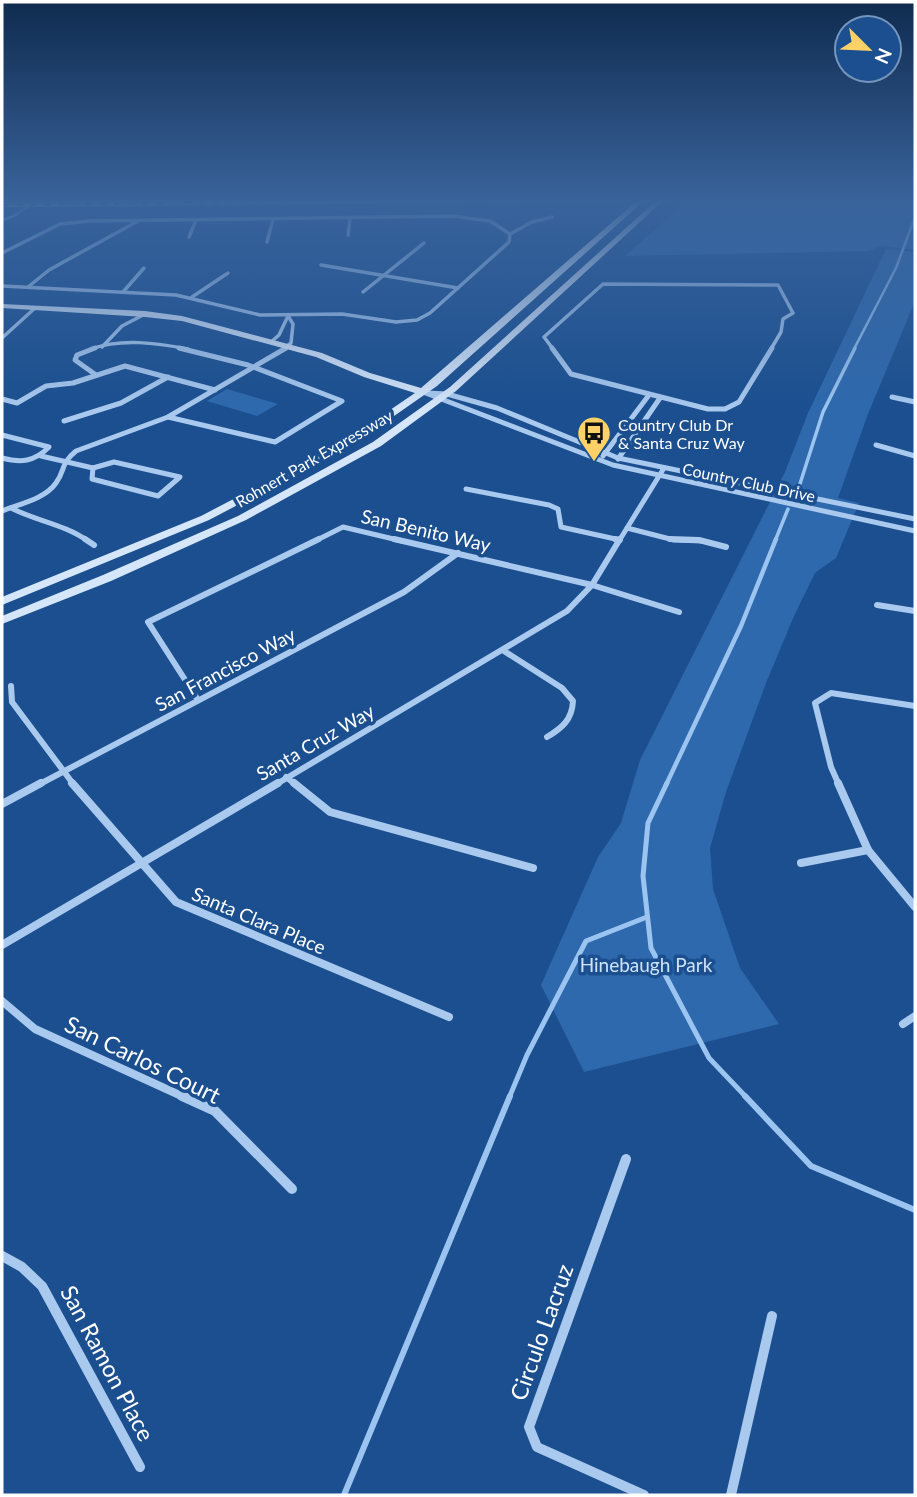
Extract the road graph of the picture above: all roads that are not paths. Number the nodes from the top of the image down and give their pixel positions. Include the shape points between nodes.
1 (51, 269) edge
2 (143, 269) edge
3 (346, 269) edge
4 (392, 269) edge
5 (479, 269) edge
6 (563, 269) edge
7 (585, 269) edge
8 (228, 273) dead end
9 (385, 275) junction
10 (2, 286) edge
11 (28, 287) junction
12 (458, 288) junction
13 (123, 292) junction
14 (363, 292) dead end
15 (192, 297) junction
16 (2, 306) edge
17 (34, 308) junction
18 (145, 314) junction
19 (288, 316) junction
20 (2, 338) edge
21 (271, 342) junction
22 (287, 346) junction
23 (102, 347) junction
24 (251, 368) junction
25 (96, 375) junction
26 (168, 377) junction
27 (215, 390) junction
28 (423, 392) junction
29 (649, 395) junction
30 (892, 397) dead end
31 (443, 398) junction
32 (660, 398) junction
33 (2, 400) edge
34 (915, 402) edge
35 (168, 417) junction
36 (64, 421) dead end
37 (2, 435) edge
38 (876, 445) dead end
39 (606, 453) junction
40 (41, 456) junction
41 (915, 456) edge
42 (2, 458) edge
43 (618, 458) junction
44 (64, 461) junction
45 (600, 461) junction
46 (613, 466) junction
47 (93, 468) junction
48 (664, 468) junction
49 (658, 477) junction
50 (466, 489) dead end
51 (11, 508) junction
52 (2, 511) edge
53 (915, 519) edge
54 (627, 528) junction
55 (915, 531) edge
56 (620, 540) junction
57 (94, 545) dead end
58 (726, 547) dead end
59 (458, 553) junction
60 (592, 585) junction
61 (2, 601) edge
62 (877, 605) dead end
63 (679, 611) dead end
64 (915, 611) edge
65 (2, 620) edge
66 (504, 651) junction
67 (11, 686) dead end
68 (198, 700) junction
69 (915, 706) edge
70 (547, 737) dead end
71 (63, 772) junction
72 (286, 777) junction
73 (2, 804) edge
74 (868, 850) junction
75 (142, 862) junction
76 (801, 863) dead end
77 (533, 868) dead end
78 (915, 907) edge
79 (2, 945) edge
80 (2, 1001) edge
81 (915, 1016) edge
82 (449, 1017) dead end
83 (903, 1024) dead end
84 (626, 1159) dead end
85 (292, 1189) dead end
86 (2, 1256) edge
87 (772, 1316) dead end
88 (140, 1467) dead end
89 (644, 1495) edge
90 (731, 1495) edge

1 - 11 street
2 - 13 street
3 - 9 street
4 - 9 street
5 - 12 street
6 - 28 main road, Rohnert Park Expressway
7 - 31 main road, Rohnert Park Expressway
8 - 15 street
9 - 12 street
9 - 14 street
10 - 11 street
11 - 13 street
12 - 19 street via 417,320 396,323 342,314
13 - 15 street
15 - 19 street via 260,315
16 - 17 main road, Country Club Drive
17 - 18 main road, Country Club Drive
17 - 20 street
18 - 21 main road, Country Club Drive
18 - 23 street via 122,326
19 - 21 street
19 - 22 street via 293,324
21 - 22 main road, Country Club Drive
22 - 24 street
22 - 28 main road, Country Club Drive
23 - 24 street via 156,343
23 - 25 street via 83,351 75,360
24 - 27 street
24 - 35 street via 342,401 275,442
25 - 26 street via 125,366
25 - 33 street via 46,387 17,403
26 - 27 street
26 - 36 street via 121,402
27 - 35 street
28 - 31 street, Country Club Drive
28 - 31 street, Country Club Drive
28 - 61 main road, Rohnert Park Expressway via 318,460 205,518
29 - 32 street
29 - 32 street via 570,374 544,337 603,284 778,285 793,313 783,319 781,332 739,402 725,409 708,409
29 - 39 street
30 - 34 street
31 - 39 street, Country Club Drive via 542,424
31 - 45 street, Country Club Drive
31 - 65 main road, Rohnert Park Expressway via 377,444 242,517
32 - 43 street
35 - 44 street via 76,451
37 - 40 street via 49,447
38 - 41 street
39 - 43 street, Country Club Drive
39 - 45 street
40 - 42 street via 25,463
40 - 44 street
43 - 46 street
43 - 48 street, Country Club Drive
44 - 47 street
44 - 51 street via 55,485
45 - 46 street, Country Club Drive
46 - 49 street, Country Club Drive
47 - 47 street via 92,479 158,496 180,477 114,463
48 - 49 street, Santa Cruz Way
48 - 53 street, Country Club Drive
49 - 54 street, Santa Cruz Way
49 - 55 street, Country Club Drive
50 - 56 street via 558,509 561,527
51 - 52 street
51 - 57 street via 71,529
54 - 56 street, Santa Cruz Way
54 - 58 street
56 - 60 street, Santa Cruz Way
59 - 60 street, San Benito Way
59 - 68 street, San Francisco Way via 404,592
59 - 68 street, San Benito Way via 343,527 148,622
60 - 63 street, San Benito Way
60 - 66 street, Santa Cruz Way via 567,611
62 - 64 street
66 - 70 street via 562,688 573,701 566,725
66 - 72 street, Santa Cruz Way
67 - 71 street, Santa Clara Place via 12,702
68 - 71 street, San Francisco Way
69 - 74 street via 831,693 814,703 831,767
71 - 73 street, San Francisco Way
71 - 75 street, Santa Clara Place
72 - 75 street, Santa Cruz Way
72 - 77 street via 330,812
74 - 76 street
74 - 78 street
75 - 79 street, Santa Cruz Way
75 - 82 street, Santa Clara Place via 176,902
80 - 85 street, San Carlos Court via 35,1029 215,1111
81 - 83 street
84 - 89 street, Circulo Lacruz via 529,1427 537,1447
86 - 88 street, San Ramon Place via 43,1286
87 - 90 street

